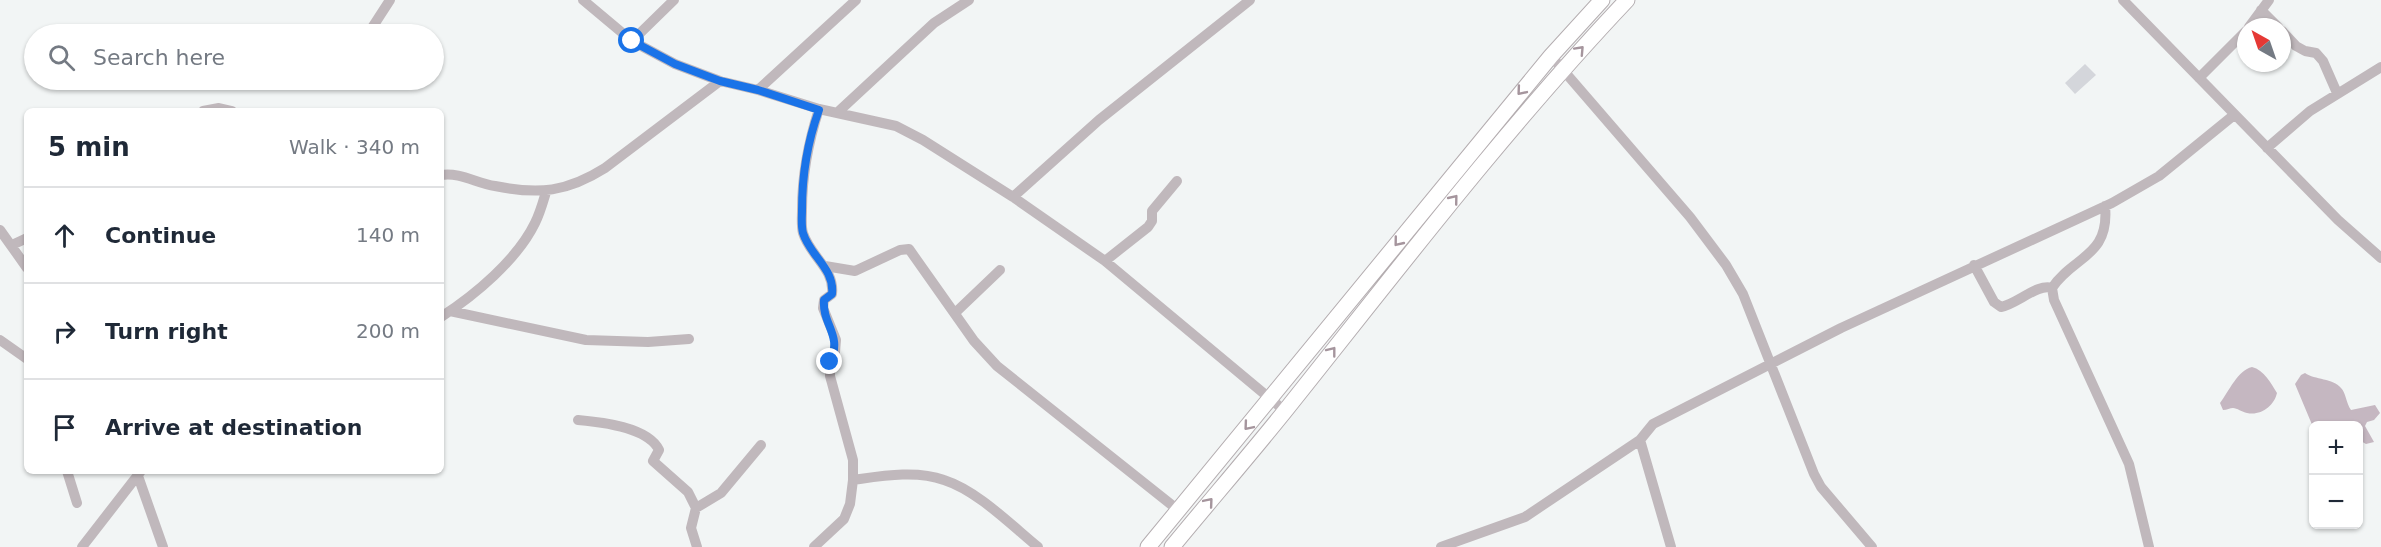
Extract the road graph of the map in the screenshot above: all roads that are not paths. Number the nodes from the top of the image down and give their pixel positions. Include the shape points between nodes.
1 (390, 0) edge
2 (583, 0) edge
3 (674, 0) edge
4 (856, 0) edge
5 (969, 0) edge
6 (1250, 0) edge
7 (1602, 0) edge
8 (1627, 0) edge
9 (2123, 0) edge
10 (2269, 0) edge
11 (2262, 10) junction
12 (2256, 18) edge
13 (2270, 18) edge
14 (374, 24) edge
15 (2237, 39) edge
16 (632, 41) junction
17 (2291, 41) edge
18 (1551, 56) junction
19 (2381, 67) edge
20 (1563, 68) junction
21 (2199, 78) junction
22 (720, 81) junction
23 (758, 90) junction
24 (2337, 93) junction
25 (819, 110) junction
26 (838, 112) junction
27 (2234, 115) junction
28 (2267, 148) junction
29 (444, 175) edge
30 (1178, 181) dead end
31 (546, 192) junction
32 (1013, 197) junction
33 (2105, 206) junction
34 (0, 230) edge
35 (24, 239) edge
36 (12, 245) junction
37 (2381, 258) edge
38 (1105, 261) junction
39 (24, 263) edge
40 (1974, 265) junction
41 (825, 267) junction
42 (1000, 270) dead end
43 (2052, 288) junction
44 (955, 313) junction
45 (445, 314) edge
46 (689, 339) dead end
47 (0, 340) edge
48 (24, 357) edge
49 (1769, 363) junction
50 (1270, 399) junction
51 (1285, 411) junction
52 (578, 420) dead end
53 (1640, 440) junction
54 (761, 445) dead end
55 (68, 474) edge
56 (139, 474) edge
57 (853, 480) junction
58 (77, 503) dead end
59 (696, 508) junction
60 (1178, 510) junction
61 (82, 547) edge
62 (163, 547) edge
63 (697, 547) edge
64 (814, 547) edge
65 (1038, 547) edge
66 (1148, 547) edge
67 (1172, 547) edge
68 (1441, 547) edge
69 (1671, 547) edge
70 (1872, 547) edge
71 (2149, 547) edge

1 - 14 street
2 - 16 street
3 - 16 street
4 - 23 street
5 - 26 street via 934,23
6 - 32 street via 1100,120
7 - 18 highway
20 -> 8 highway
9 - 21 street
10 - 11 street
11 - 12 street
11 - 13 street
15 - 21 street
16 - 22 street via 675,64
17 - 24 street via 2305,51 2316,53
18 - 20 street
18 -> 50 highway
19 - 24 street
20 - 49 street via 1726,265 1743,294
51 -> 20 highway
21 - 27 street
22 - 23 street
22 - 31 street via 605,168 575,184
23 - 25 street
24 - 28 street
25 - 26 street
25 - 41 street via 807,143 802,232
26 - 32 street via 896,126
27 - 28 street
27 - 33 street via 2159,176
28 - 37 street
29 - 31 street
30 - 38 street via 1152,211 1148,227
31 - 45 street via 535,223 518,250 470,298
32 - 38 street
33 - 40 street
33 - 43 street via 2106,222 2095,247
34 - 36 street
35 - 36 street
36 - 39 street
38 - 50 street
40 - 43 street via 1994,302 2001,307 2040,288
40 - 49 street
41 - 44 street via 855,271 909,249
41 - 57 street via 833,285 823,309 836,340 830,376 853,460
42 - 44 street
43 - 71 street via 2129,464
44 - 60 street via 997,366
45 - 46 street via 586,340
47 - 48 street
49 - 53 street via 1653,424
49 - 70 street via 1821,487
50 - 51 street
50 -> 60 highway
67 -> 51 highway
52 - 59 street via 644,434 659,450 653,461 688,492
53 - 68 street via 1525,516
53 - 69 street
54 - 59 street via 721,493
55 - 58 street
56 - 61 street
56 - 62 street
57 - 64 street via 844,519
57 - 65 street via 889,475 944,480 993,509
59 - 63 street via 691,528
60 - 66 highway

